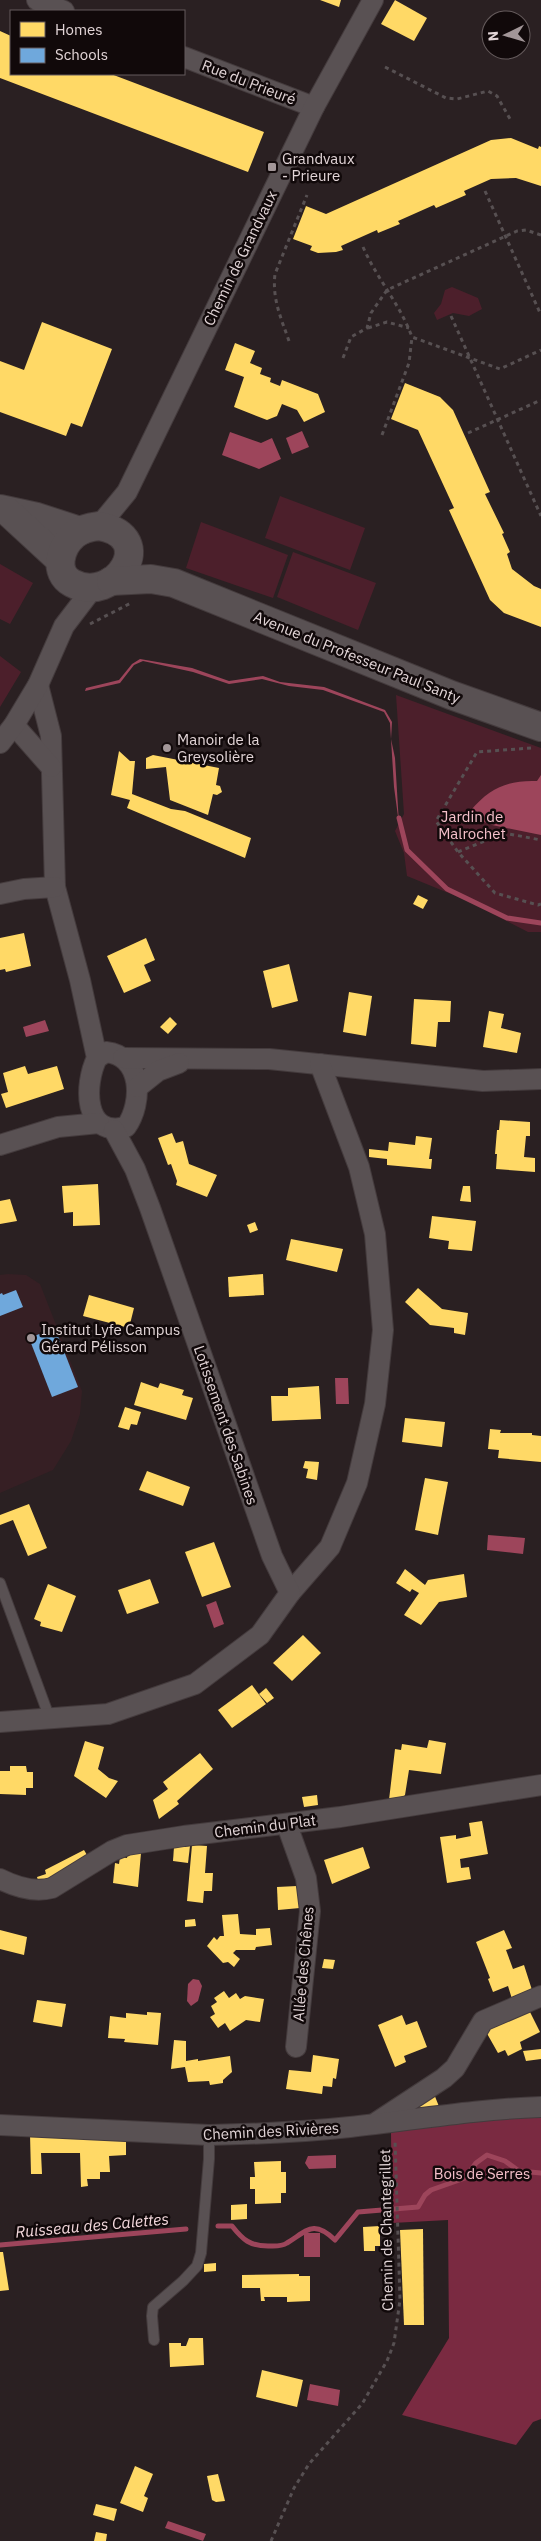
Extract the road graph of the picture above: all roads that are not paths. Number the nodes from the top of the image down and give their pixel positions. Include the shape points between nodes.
1 (37, 0) edge
2 (373, 0) edge
3 (62, 10) edge
4 (185, 57) edge
5 (314, 107) junction
6 (124, 497) junction
7 (4, 510) edge
8 (89, 528) junction
9 (126, 544) junction
10 (83, 578) junction
11 (174, 583) junction
12 (38, 685) junction
13 (14, 725) junction
14 (538, 737) edge
15 (0, 743) edge
16 (51, 766) junction
17 (55, 887) junction
18 (0, 894) edge
19 (112, 1056) junction
20 (188, 1060) junction
21 (320, 1064) junction
22 (541, 1079) edge
23 (138, 1087) junction
24 (88, 1098) junction
25 (58, 1127) junction
26 (113, 1127) junction
27 (0, 1145) edge
28 (0, 1583) edge
29 (290, 1593) junction
30 (50, 1720) junction
31 (0, 1722) edge
32 (541, 1785) edge
33 (287, 1825) junction
34 (0, 1879) edge
35 (541, 1996) edge
36 (296, 2047) dead end
37 (541, 2107) edge
38 (374, 2124) junction
39 (0, 2125) edge
40 (209, 2135) junction
41 (154, 2340) dead end

1 - 3 street
2 - 5 street, Chemin de Grandvaux
4 - 5 street, Rue du Prieuré
5 - 6 street, Chemin de Grandvaux
6 - 8 street, Chemin de Grandvaux
6 - 9 street, Chemin de Grandvaux
7 - 8 main road
7 - 10 main road
8 - 9 main road via 116,530
8 - 10 main road via 66,544
9 - 10 main road via 125,567
9 - 11 main road, Avenue du Professeur Paul Santy
10 - 11 main road, Avenue du Professeur Paul Santy via 151,579
10 - 12 street
11 - 14 main road, Avenue du Professeur Paul Santy via 452,695
12 - 13 street
12 - 16 street via 51,736
13 - 15 street
13 - 16 street
16 - 17 street
17 - 18 street
17 - 19 street via 83,994
19 - 20 street
19 - 23 street via 133,1072
19 - 24 street via 92,1067
20 - 21 street via 269,1059
20 - 23 street via 158,1071
21 - 22 street via 482,1081
21 - 29 street via 359,1166 375,1234 383,1330 375,1404 357,1483 330,1547
23 - 26 street via 133,1116
24 - 25 street
24 - 26 street, Lotissement des Sabines via 92,1112
25 - 26 street
25 - 27 street
26 - 29 street, Lotissement des Sabines via 135,1169 272,1556
28 - 30 lane
29 - 30 street via 260,1635 195,1684 108,1714
30 - 31 street
32 - 33 street, Chemin du Plat
33 - 34 street, Chemin du Plat via 127,1845 43,1890 13,1885
33 - 36 street, Allée des Chênes via 306,1878 310,1911
35 - 38 street via 483,2021 455,2068
37 - 38 street, Chemin des Rivières via 504,2108
38 - 40 street, Chemin des Rivières
39 - 40 street, Chemin des Rivières
40 - 41 lane via 202,2254 184,2281 154,2306

